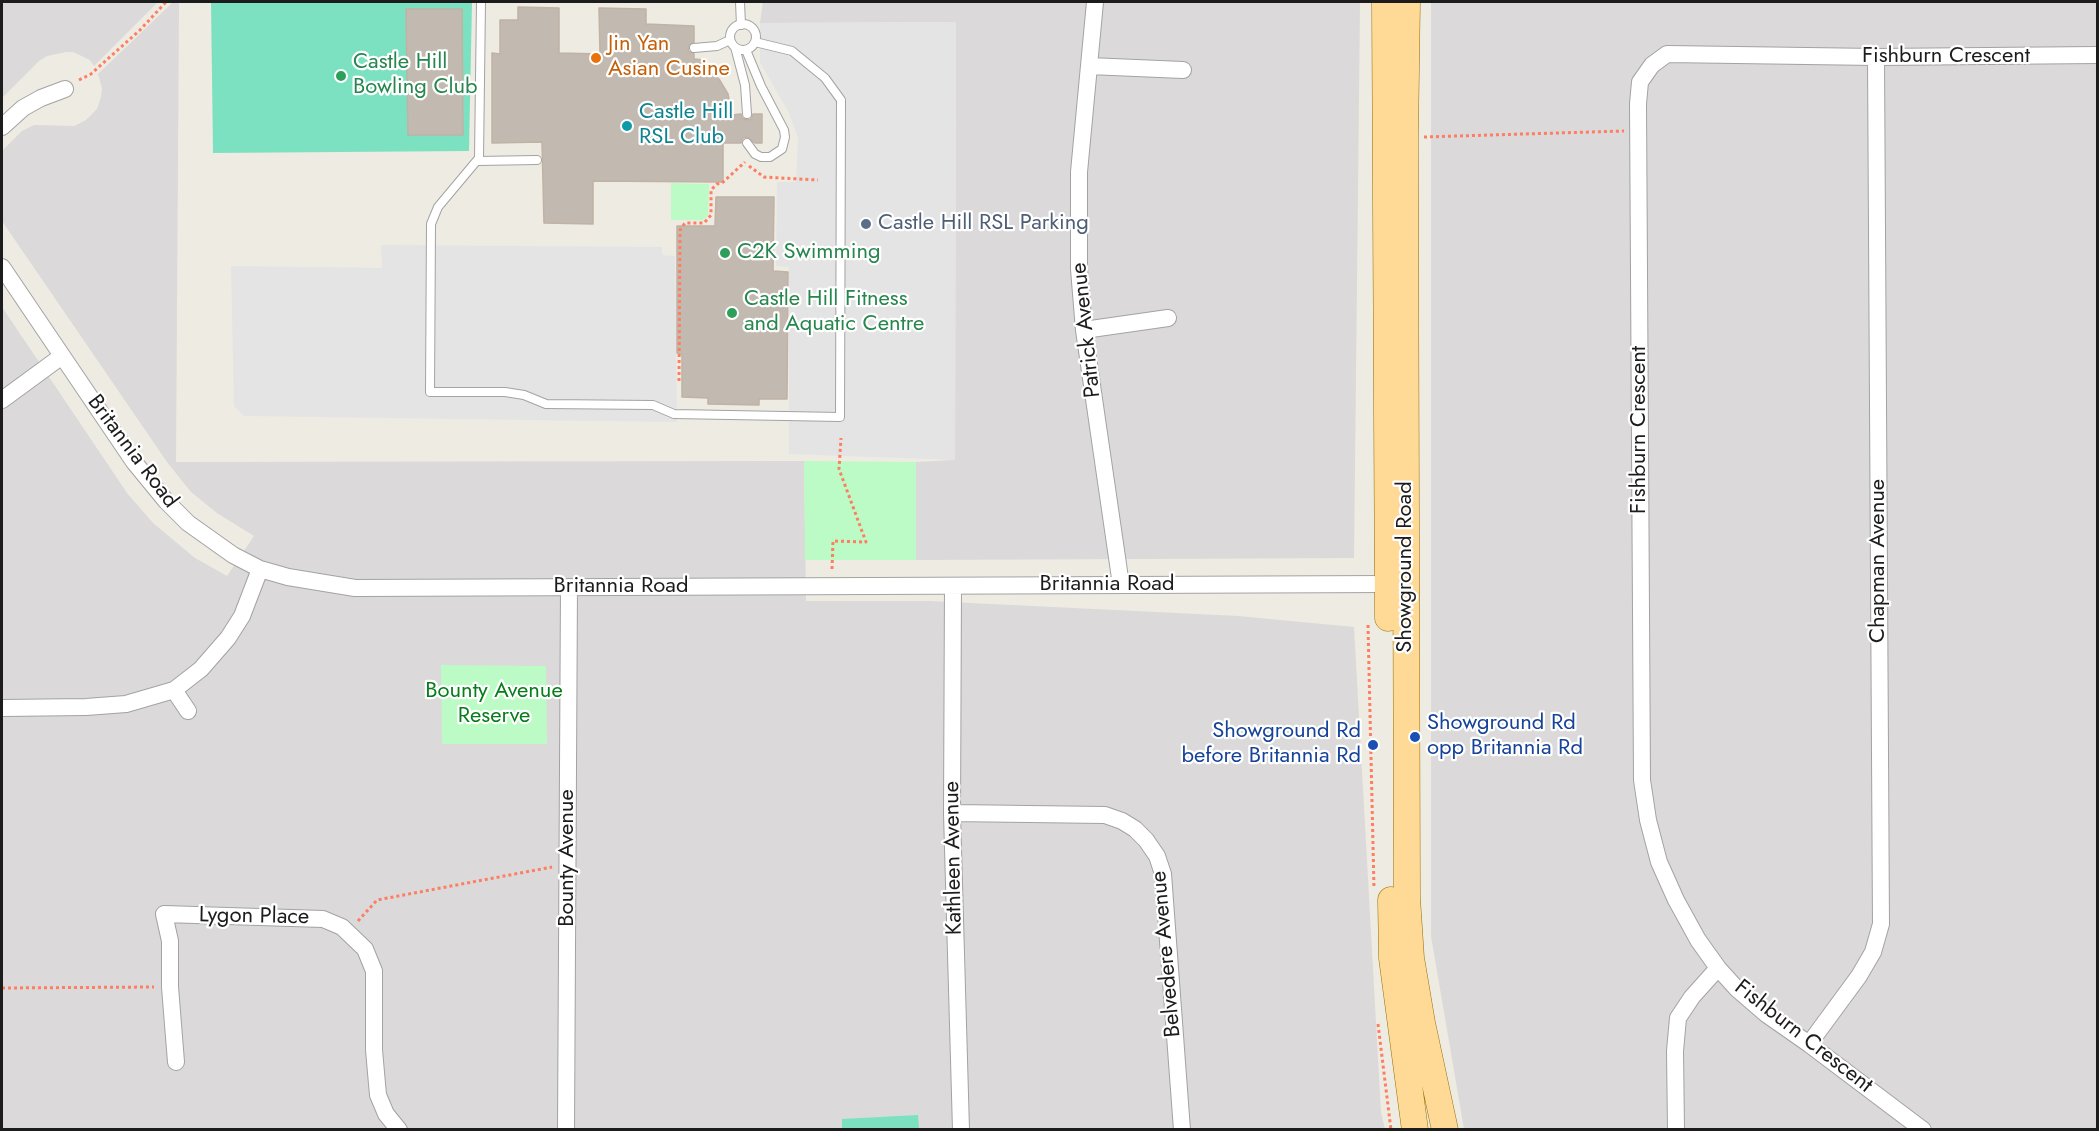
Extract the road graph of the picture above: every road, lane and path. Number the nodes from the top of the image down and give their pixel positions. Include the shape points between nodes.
1 (166, 2) edge
2 (481, 2) edge
3 (740, 2) edge
4 (1095, 2) edge
5 (1385, 2) edge
6 (1407, 2) edge
7 (741, 25) junction
8 (755, 42) junction
9 (733, 44) junction
10 (694, 48) dead end
11 (746, 50) junction
12 (2097, 55) edge
13 (1876, 57) junction
14 (1089, 66) junction
15 (1183, 70) dead end
16 (64, 89) joint
17 (747, 114) dead end
18 (2, 127) edge
19 (1638, 131) junction
20 (1419, 137) dead end
21 (747, 143) dead end
22 (742, 156) dead end
23 (537, 160) dead end
24 (477, 161) junction
25 (745, 162) junction
26 (818, 180) dead end
27 (2, 267) edge
28 (1168, 318) dead end
29 (1084, 330) junction
30 (62, 356) junction
31 (679, 381) dead end
32 (2, 400) edge
33 (841, 438) dead end
34 (260, 569) junction
35 (1388, 584) junction
36 (1121, 585) junction
37 (832, 586) junction
38 (953, 586) junction
39 (569, 587) junction
40 (1368, 624) dead end
41 (174, 690) junction
42 (2, 708) edge
43 (188, 711) dead end
44 (952, 813) junction
45 (569, 863) junction
46 (1374, 892) dead end
47 (348, 933) junction
48 (1718, 968) junction
49 (170, 987) junction
50 (2, 988) edge
51 (1378, 1020) dead end
52 (1809, 1044) junction
53 (176, 1062) dead end
54 (399, 1130) edge
55 (566, 1130) edge
56 (961, 1130) edge
57 (1182, 1130) edge
58 (1391, 1130) edge
59 (1415, 1130) edge
60 (1445, 1130) edge
61 (1676, 1130) edge
62 (1923, 1130) edge

1 - 16 path via 91,74
2 - 24 lane
3 - 7 lane
4 - 14 street, Patrick Avenue
5 - 35 main road, Showground Road
6 - 60 main road, Showground Road via 1407,898 1411,958
7 - 8 lane via 753,30
7 - 9 lane via 732,30
8 - 11 lane
8 - 24 lane via 792,51 825,78 841,100 840,417 674,414 653,405 546,404 505,392 430,392 431,224 443,201
9 - 10 lane
9 - 11 lane
9 - 17 lane via 745,85
11 - 21 lane via 785,137 782,149 770,157 755,154
12 - 13 street, Fishburn Crescent
13 - 19 street, Fishburn Crescent via 1667,54 1652,65 1640,82
13 - 52 street, Chapman Avenue via 1881,924 1873,952 1859,976
14 - 15 street
14 - 29 street, Patrick Avenue via 1078,206
16 - 18 street via 23,108
19 - 20 path
19 - 48 street, Fishburn Crescent via 1642,780 1659,862 1681,910
22 - 25 path
23 - 24 lane
25 - 26 path via 764,177
25 - 31 path via 711,190 711,215 704,223 685,223 680,230
27 - 30 street, Britannia Road
28 - 29 street
29 - 36 street, Patrick Avenue
30 - 32 street
30 - 34 street, Britannia Road via 134,462 166,501 211,540
33 - 37 path via 839,469 866,542 832,541
34 - 39 street, Britannia Road via 355,588
34 - 41 street via 242,616 228,639 201,669
35 - 36 street, Britannia Road
35 - 59 main road, Showground Road via 1392,958
36 - 38 street, Britannia Road
37 - 38 street, Britannia Road
37 - 39 street, Britannia Road
38 - 44 street, Kathleen Avenue
39 - 45 street, Bounty Avenue
40 - 46 path
41 - 42 street via 126,704
41 - 43 street
44 - 56 street, Kathleen Avenue
44 - 57 street, Belvedere Avenue via 1105,815 1122,821 1146,840 1163,874
45 - 47 path via 377,900
45 - 55 street, Bounty Avenue
47 - 49 street, Lygon Place via 323,919 164,914 170,941
47 - 54 street, Lygon Place via 365,949 374,971 378,1095
48 - 52 street, Fishburn Crescent via 1766,1014
48 - 61 street via 1678,1018
49 - 50 path
49 - 53 street, Lygon Place
51 - 58 path
52 - 62 street, Fishburn Crescent

